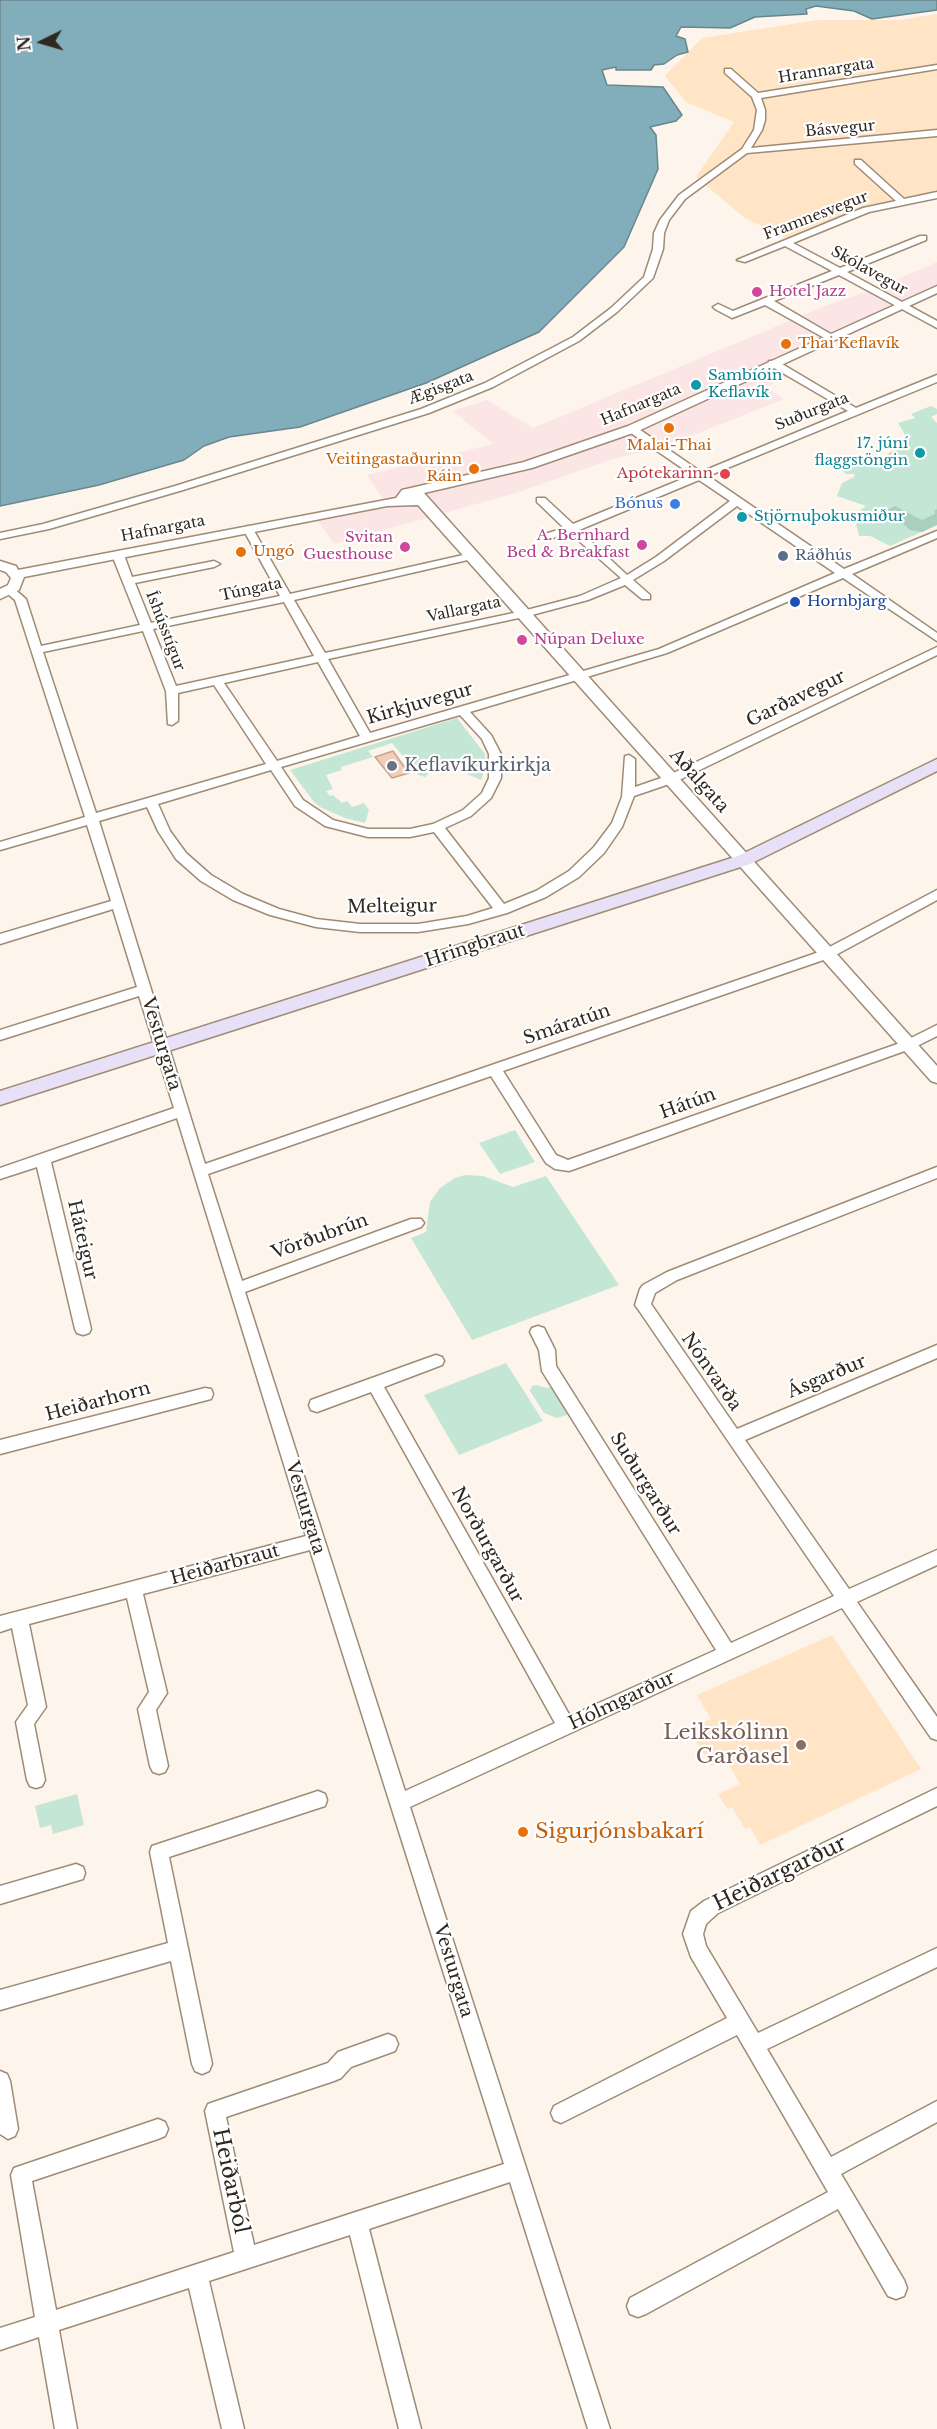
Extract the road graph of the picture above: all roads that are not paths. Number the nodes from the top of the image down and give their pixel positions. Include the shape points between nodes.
1 (935, 69) edge
2 (728, 71) dead end
3 (756, 96) junction
4 (937, 133) edge
5 (745, 151) junction
6 (858, 162) dead end
7 (937, 195) edge
8 (902, 202) junction
9 (924, 238) dead end
10 (787, 243) junction
11 (741, 260) dead end
12 (840, 272) junction
13 (937, 289) edge
14 (766, 301) junction
15 (901, 306) junction
16 (718, 307) dead end
17 (937, 325) edge
18 (831, 338) junction
19 (773, 363) junction
20 (937, 378) edge
21 (855, 411) junction
22 (632, 429) junction
23 (698, 474) junction
24 (412, 498) junction
25 (542, 500) dead end
26 (737, 501) junction
27 (571, 529) junction
28 (248, 530) junction
29 (937, 534) edge
30 (0, 536) edge
31 (546, 537) dead end
32 (118, 555) junction
33 (472, 556) junction
34 (214, 564) dead end
35 (0, 565) edge
36 (842, 573) junction
37 (16, 574) junction
38 (624, 577) junction
39 (129, 581) junction
40 (5, 592) edge
41 (646, 597) dead end
42 (286, 598) junction
43 (524, 614) junction
44 (147, 627) junction
45 (937, 638) edge
46 (37, 650) junction
47 (937, 651) edge
48 (319, 657) junction
49 (578, 676) junction
50 (216, 680) junction
51 (172, 691) junction
52 (462, 710) junction
53 (172, 721) dead end
54 (367, 738) junction
55 (629, 759) dead end
56 (937, 764) edge
57 (273, 766) junction
58 (671, 779) junction
59 (628, 794) junction
60 (151, 802) junction
61 (92, 819) junction
62 (437, 827) junction
63 (0, 846) edge
64 (744, 860) junction
65 (937, 894) edge
66 (118, 903) junction
67 (502, 910) junction
68 (0, 939) edge
69 (827, 954) junction
70 (145, 989) junction
71 (937, 1030) edge
72 (0, 1035) edge
73 (162, 1045) junction
74 (908, 1045) junction
75 (494, 1069) junction
76 (937, 1077) edge
77 (0, 1098) edge
78 (182, 1112) junction
79 (43, 1159) junction
80 (201, 1171) junction
81 (937, 1172) edge
82 (0, 1174) edge
83 (416, 1222) dead end
84 (237, 1289) junction
85 (83, 1329) dead end
86 (538, 1332) dead end
87 (937, 1351) edge
88 (436, 1361) dead end
89 (374, 1383) junction
90 (205, 1394) dead end
91 (317, 1405) dead end
92 (733, 1438) junction
93 (0, 1447) edge
94 (316, 1541) junction
95 (937, 1557) edge
96 (134, 1589) junction
97 (844, 1599) junction
98 (19, 1619) junction
99 (0, 1624) edge
100 (728, 1653) junction
101 (566, 1726) junction
102 (937, 1732) edge
103 (159, 1766) dead end
104 (36, 1780) dead end
105 (937, 1797) edge
106 (318, 1800) dead end
107 (399, 1803) junction
108 (76, 1873) dead end
109 (0, 1895) edge
110 (179, 1949) junction
111 (937, 1957) edge
112 (0, 2000) edge
113 (741, 2022) junction
114 (388, 2044) dead end
115 (754, 2045) junction
116 (202, 2064) dead end
117 (0, 2081) edge
118 (937, 2111) edge
119 (561, 2114) dead end
120 (8, 2129) dead end
121 (158, 2129) dead end
122 (516, 2170) junction
123 (827, 2170) junction
124 (842, 2196) junction
125 (357, 2222) junction
126 (246, 2258) junction
127 (197, 2274) junction
128 (896, 2288) dead end
129 (638, 2306) dead end
130 (47, 2324) junction
131 (0, 2339) edge
132 (66, 2429) edge
133 (233, 2429) edge
134 (410, 2429) edge
135 (599, 2429) edge

1 - 3 street, Hrannargata
2 - 3 street, Hrannargata
3 - 5 street, Ægisgata via 761,120
4 - 5 street, Básvegur
5 - 30 street, Ægisgata via 682,198 671,211 659,233 648,278 640,286 576,339 522,369 425,411 346,437 45,527
6 - 8 street
7 - 8 street, Framnesvegur
8 - 10 street, Framnesvegur via 866,210
9 - 12 street
10 - 11 street, Framnesvegur
10 - 12 street, Skólavegur
12 - 14 street
12 - 15 street, Skólavegur
13 - 15 street, Hafnargata
14 - 16 street via 732,315
14 - 18 street
15 - 17 street, Skólavegur
15 - 18 street, Hafnargata
18 - 19 street, Hafnargata
19 - 21 street
19 - 22 street, Hafnargata
20 - 21 street, Suðurgata
21 - 23 street, Suðurgata
22 - 23 street
22 - 24 street, Hafnargata via 528,465
23 - 26 street
23 - 27 street
24 - 28 street, Hafnargata
24 - 33 street, Aðalgata via 431,511
25 - 27 street
26 - 36 street
26 - 38 street, Vallargata via 660,559
27 - 31 street
27 - 38 street
28 - 32 street, Hafnargata
28 - 42 street
29 - 36 street, Kirkjuvegur
32 - 37 street, Hafnargata
32 - 39 street, Íshússtígur
33 - 42 street, Túngata
33 - 43 street, Aðalgata
34 - 39 street
35 - 37 street
36 - 45 street
36 - 49 street, Kirkjuvegur via 663,651
37 - 40 street via 17,583
38 - 41 street
38 - 43 street, Vallargata via 584,598
39 - 44 street, Íshússtígur
40 - 46 street, Vesturgata via 20,599
42 - 44 street, Túngata
42 - 48 street
43 - 48 street, Vallargata
43 - 49 street, Aðalgata
44 - 46 street, Túngata
44 - 51 street, Íshússtígur
46 - 61 street, Vesturgata
47 - 58 street, Garðavegur
48 - 50 street, Vallargata
48 - 54 street
49 - 52 street, Kirkjuvegur
49 - 58 street, Aðalgata
50 - 51 street, Vallargata
50 - 57 street
51 - 53 street, Íshússtígur
52 - 54 street, Kirkjuvegur
52 - 62 street via 491,746 497,762 495,778 475,808
54 - 57 street, Kirkjuvegur
55 - 59 street, Melteigur
56 - 64 main road, Hringbraut
57 - 60 street, Kirkjuvegur
57 - 62 street via 299,803 329,823 382,834
58 - 59 street
58 - 64 street, Aðalgata
59 - 67 street, Melteigur via 618,824 587,862 541,894
60 - 61 street, Kirkjuvegur
60 - 67 street, Melteigur via 168,837 193,867 238,897 275,912 338,926 400,929 452,923
61 - 63 street, Kirkjuvegur
61 - 66 street, Vesturgata
62 - 67 street
64 - 69 street, Aðalgata
64 - 73 main road, Hringbraut
65 - 69 street, Smáratún
66 - 68 street
66 - 70 street, Vesturgata
69 - 74 street, Aðalgata
69 - 75 street, Smáratún
70 - 72 street
70 - 73 street, Vesturgata
71 - 74 street, Hátún
73 - 77 main road, Hringbraut
73 - 78 street, Vesturgata
74 - 75 street, Hátún via 569,1166 551,1159
74 - 76 street, Aðalgata
75 - 80 street, Smáratún
78 - 79 street
78 - 80 street, Vesturgata
79 - 82 street
79 - 85 street, Háteigur
80 - 84 street, Vesturgata
81 - 92 street, Nónvarða via 672,1276 648,1289 643,1299 645,1311
83 - 84 street, Vörðubrún
84 - 94 street, Vesturgata
86 - 100 street, Suðurgarður via 547,1350 548,1367
87 - 92 street, Ásgarður
88 - 89 street
89 - 91 street
89 - 101 street, Norðurgarður
90 - 93 street, Heiðarhorn
92 - 97 street, Nónvarða
94 - 96 street, Heiðarbraut
94 - 107 street, Vesturgata
95 - 97 street, Hólmgarður
96 - 98 street, Heiðarbraut
96 - 103 street via 158,1693 147,1709
97 - 100 street, Hólmgarður
97 - 102 street, Nónvarða
98 - 99 street, Heiðarbraut
98 - 104 street via 37,1707 25,1722
100 - 101 street, Hólmgarður
101 - 107 street, Hólmgarður
105 - 113 street, Heiðargarður via 703,1912 694,1926 695,1942
106 - 110 street via 159,1852
107 - 122 street, Vesturgata
108 - 109 street
110 - 112 street
110 - 116 street
111 - 115 street
113 - 115 street, Heiðargarður
113 - 119 street
114 - 126 street, Heiðarból via 345,2059 334,2071 215,2111
115 - 123 street, Heiðargarður
117 - 120 street
118 - 123 street
121 - 130 street via 21,2175
122 - 125 street, Heiðarból
122 - 135 street, Vesturgata
123 - 124 street, Heiðargarður
124 - 128 street, Heiðargarður
124 - 129 street
125 - 126 street, Heiðarból
125 - 134 street
126 - 127 street, Heiðarból
127 - 130 street, Heiðarból
127 - 133 street
130 - 131 street, Heiðarból
130 - 132 street

